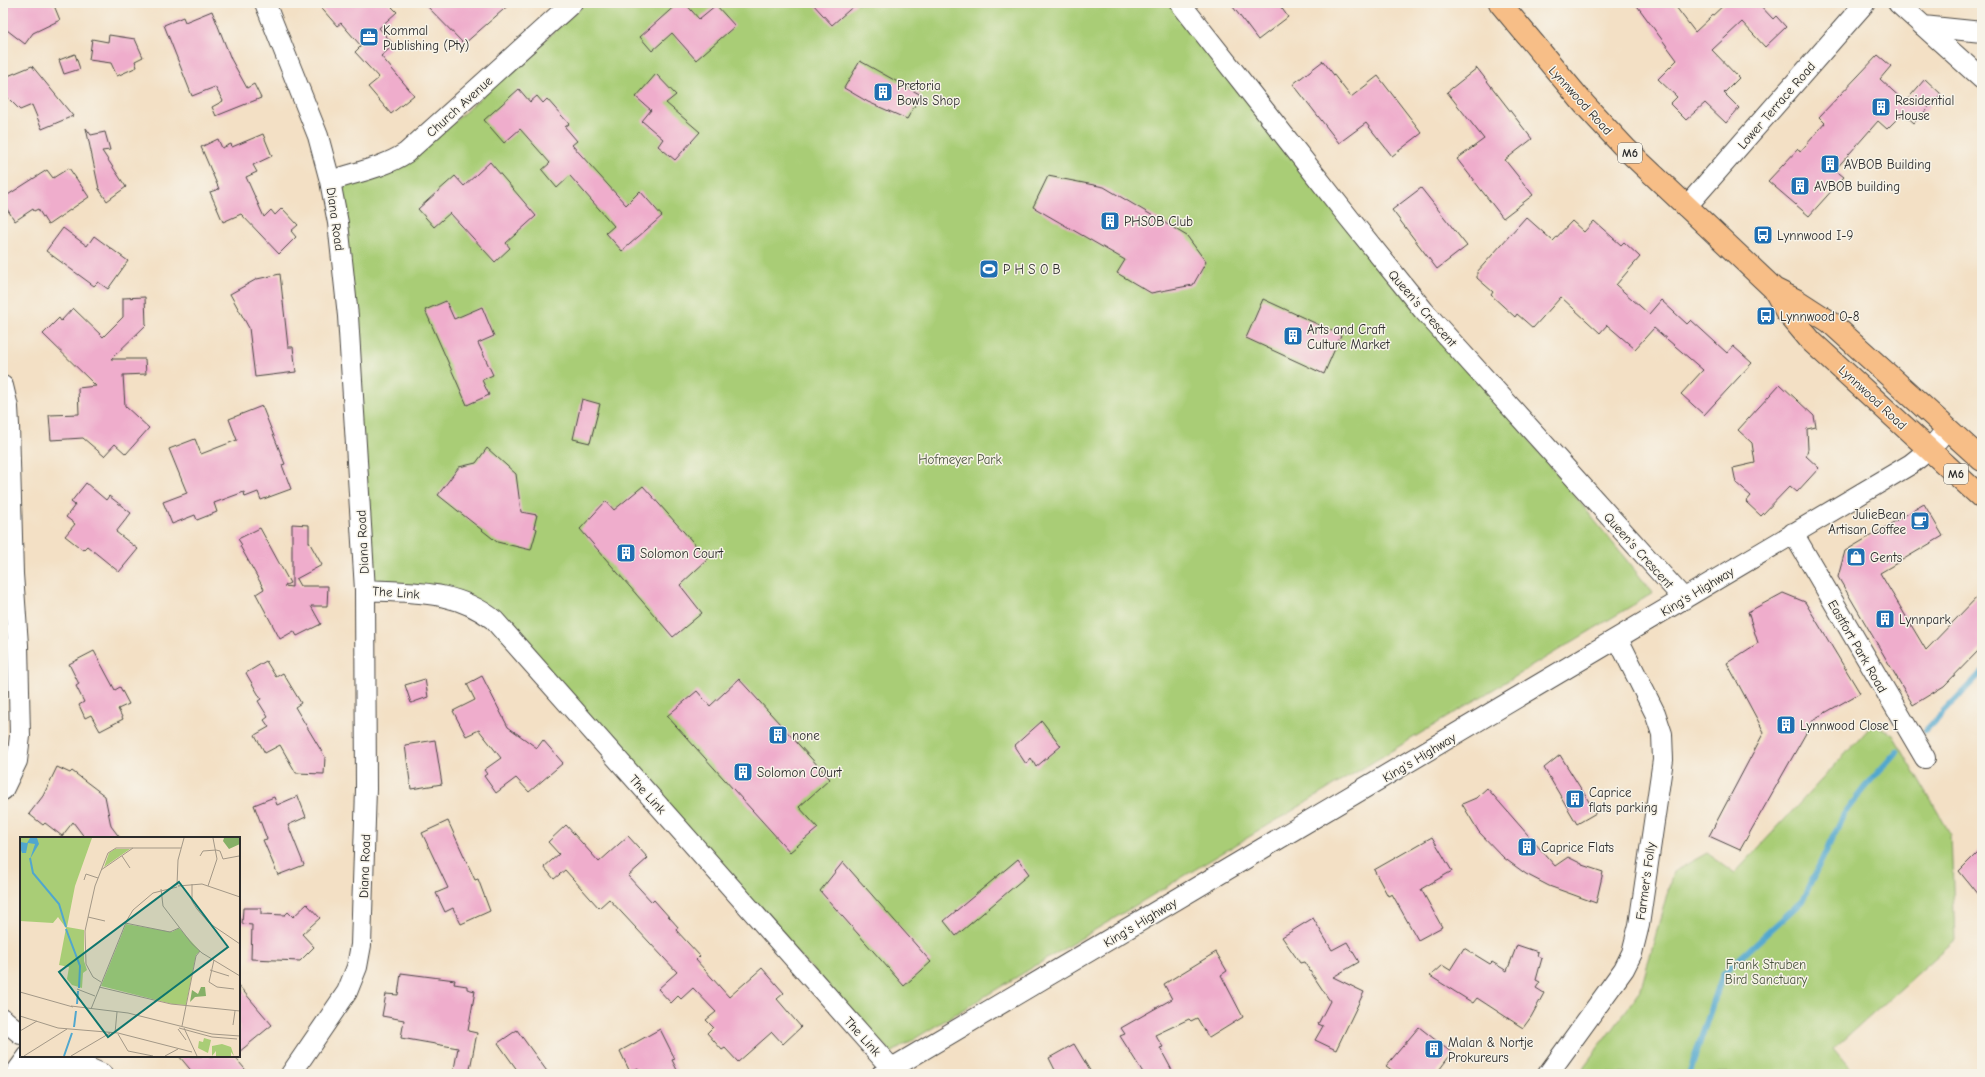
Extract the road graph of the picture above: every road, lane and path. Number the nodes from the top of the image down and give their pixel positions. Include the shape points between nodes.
1 (265, 3) edge
2 (572, 3) edge
3 (1180, 3) edge
4 (1500, 3) edge
5 (1865, 3) edge
6 (1898, 3) edge
7 (1923, 26) junction
8 (1982, 32) edge
9 (1982, 79) edge
10 (330, 181) junction
11 (1686, 207) junction
12 (1774, 289) junction
13 (3, 386) edge
14 (1947, 429) junction
15 (1930, 449) junction
16 (1982, 460) edge
17 (1982, 498) edge
18 (1793, 533) junction
19 (365, 590) junction
20 (1684, 599) junction
21 (1618, 638) junction
22 (1925, 758) dead end
23 (3, 790) edge
24 (3, 1010) edge
25 (20, 1018) edge
26 (3, 1019) edge
27 (20, 1033) edge
28 (27, 1057) edge
29 (44, 1057) edge
30 (74, 1058) edge
31 (887, 1071) edge
32 (16, 1074) edge
33 (33, 1074) edge
34 (51, 1074) edge
35 (102, 1074) edge
36 (113, 1074) edge
37 (291, 1074) edge
38 (1548, 1074) edge

1 - 10 street, Diana Road via 318,136
2 - 10 street, Church Avenue via 406,153 384,165
3 - 20 street, Queen's Crescent via 1424,311
4 - 11 main road, Lynnwood Road / M6 via 1584,104
5 - 11 street, Lower Terrace Road
6 - 7 street
7 - 8 street
7 - 9 street
10 - 19 street, Diana Road via 338,223 348,316
11 - 12 main road, Lynnwood Road / M6
12 - 14 main road, Lynnwood Road / M6 via 1815,310 1830,322
12 - 15 main road, Lynnwood Road / M6 via 1786,311 1811,340
13 - 23 street via 10,425 13,574 20,721 17,761
14 - 15 street, King's Highway
14 - 16 main road, Lynnwood Road / M6
15 - 17 main road, Lynnwood Road / M6
15 - 18 street, King's Highway via 1911,464
18 - 20 street, King's Highway
18 - 22 street, Eastfort Park Road
19 - 31 street, The Link via 452,598 477,608 494,620
19 - 37 street, Diana Road via 366,789 361,945 357,967 347,992
20 - 21 street, King's Highway
21 - 31 street, King's Highway
21 - 38 street, Farmer's Folly via 1655,713 1662,734 1663,760 1639,925 1632,952 1624,969
24 - 25 street
26 - 27 street
28 - 32 street
29 - 33 street
30 - 34 street
30 - 35 street
30 - 36 street

